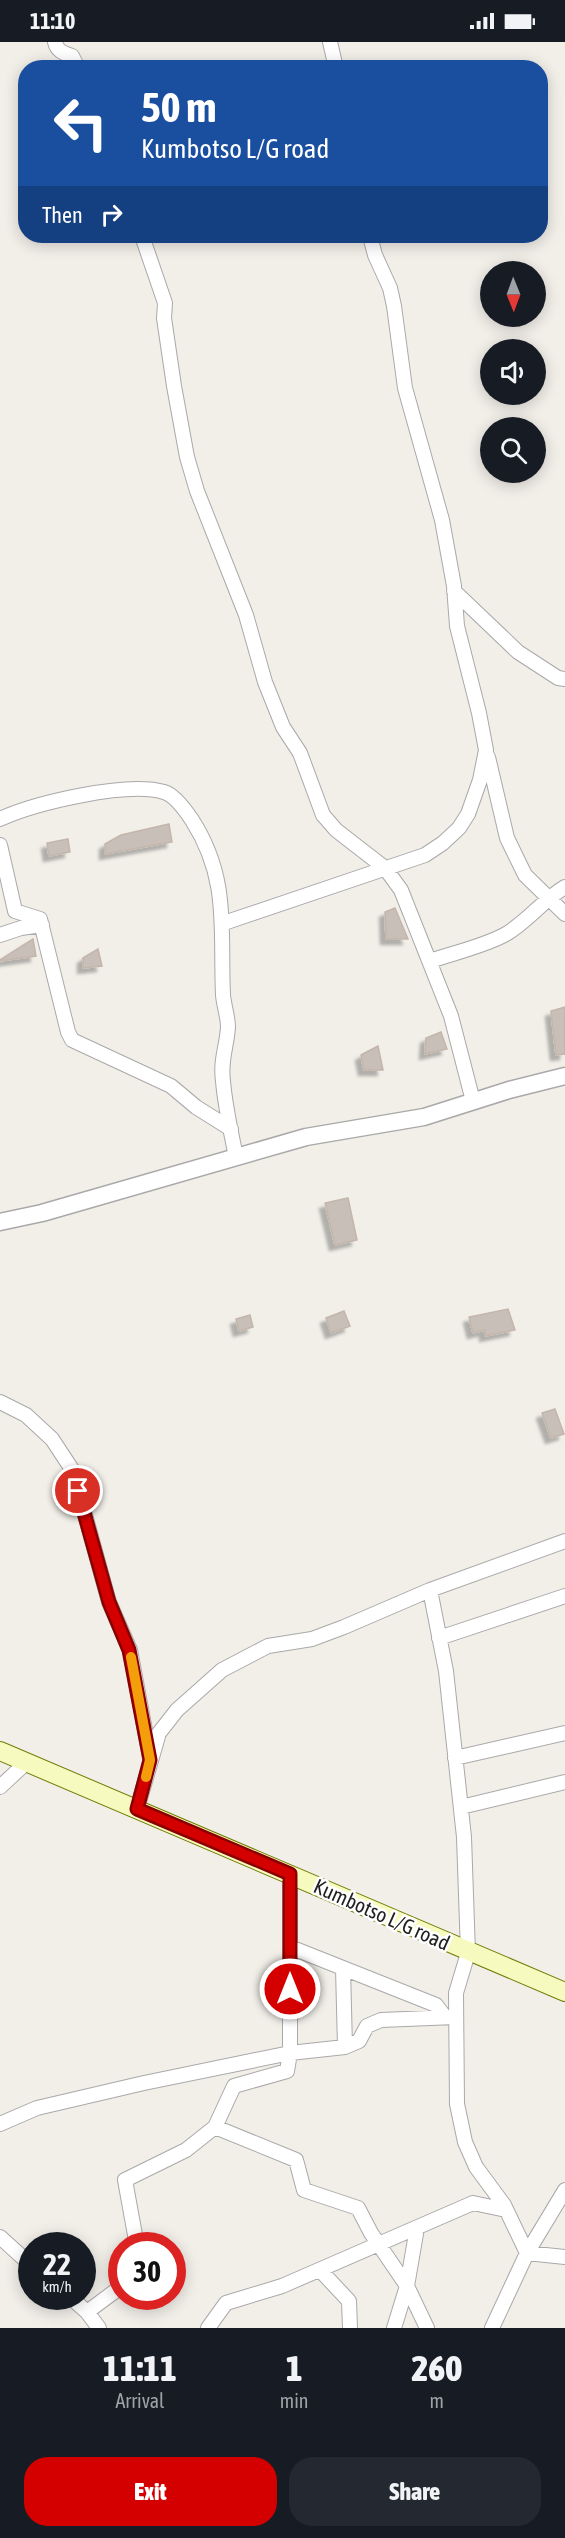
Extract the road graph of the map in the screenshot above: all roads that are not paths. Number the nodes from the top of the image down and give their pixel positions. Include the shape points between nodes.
1 (55, 42) edge
2 (330, 42) edge
3 (74, 60) edge
4 (334, 60) edge
5 (144, 243) edge
6 (372, 243) edge
7 (454, 591) junction
8 (565, 680) edge
9 (486, 750) junction
10 (0, 819) edge
11 (0, 845) edge
12 (385, 868) junction
13 (565, 887) edge
14 (547, 898) junction
15 (565, 914) edge
16 (224, 923) junction
17 (42, 925) junction
18 (0, 935) edge
19 (430, 960) junction
20 (565, 1076) edge
21 (473, 1101) junction
22 (231, 1129) junction
23 (236, 1157) junction
24 (0, 1222) edge
25 (0, 1402) edge
26 (565, 1541) edge
27 (429, 1590) junction
28 (565, 1596) edge
29 (439, 1638) junction
30 (565, 1733) edge
31 (0, 1750) edge
32 (455, 1758) junction
33 (150, 1760) junction
34 (27, 1762) junction
35 (565, 1782) edge
36 (0, 1787) edge
37 (460, 1807) junction
38 (137, 1809) junction
39 (290, 1874) junction
40 (290, 1947) junction
41 (468, 1953) junction
42 (343, 1968) junction
43 (565, 1992) edge
44 (450, 2017) junction
45 (345, 2048) junction
46 (290, 2053) junction
47 (0, 2124) edge
48 (215, 2127) junction
49 (565, 2190) edge
50 (506, 2210) junction
51 (417, 2228) junction
52 (134, 2232) edge
53 (0, 2237) edge
54 (379, 2245) junction
55 (18, 2253) edge
56 (527, 2253) junction
57 (565, 2257) edge
58 (320, 2270) junction
59 (407, 2286) junction
60 (108, 2296) edge
61 (85, 2310) edge
62 (87, 2312) junction
63 (99, 2328) edge
64 (208, 2328) edge
65 (350, 2328) edge
66 (394, 2328) edge
67 (427, 2328) edge
68 (492, 2328) edge

1 - 3 street via 61,52
2 - 4 street
5 - 12 street via 165,303 172,374 187,457 283,727 300,753 323,815
6 - 7 street via 392,297 405,388 442,520
7 - 8 street via 518,652
7 - 9 street via 457,626
9 - 12 street via 480,780 459,828 424,855
9 - 14 street via 507,838 525,875
10 - 16 street via 22,809 75,797 127,790 165,792 185,809 202,836 217,874
11 - 17 street via 15,911 37,916
12 - 16 street
12 - 19 street via 401,890
13 - 14 street
14 - 15 street
14 - 19 street via 505,935
16 - 22 street via 223,997 228,1027 222,1080
17 - 18 street
17 - 22 street via 72,1040 171,1086
19 - 21 street via 451,1016
20 - 21 street
21 - 23 street via 424,1118 306,1137
22 - 23 street
23 - 24 street via 42,1214
25 - 33 street via 26,1415 52,1439 73,1471 109,1602 129,1650
26 - 27 street
27 - 29 street
27 - 33 street via 344,1628 312,1639 268,1646 222,1670 177,1710 159,1733
28 - 29 street
29 - 32 street
30 - 32 street
31 - 34 main road, Kumbotso L/G road
32 - 37 street
33 - 38 street
34 - 36 street
34 - 38 main road, Kumbotso L/G road
35 - 37 street
37 - 41 street
38 - 39 main road, Kumbotso L/G road
39 - 40 street
39 - 41 main road, Kumbotso L/G road
40 - 42 street
40 - 46 street
41 - 43 main road, Kumbotso L/G road
41 - 44 street
42 - 44 street via 436,2005
42 - 45 street
44 - 45 street via 381,2020 368,2025 359,2041
44 - 50 street via 457,2104 465,2142 476,2167
45 - 46 street
46 - 47 street via 37,2108
46 - 48 street via 287,2071 234,2086
48 - 52 street via 186,2150 125,2181
48 - 54 street via 296,2160 304,2190 358,2208
49 - 56 street
50 - 51 street via 473,2203
50 - 56 street
51 - 54 street
51 - 59 street
53 - 55 street
54 - 58 street
54 - 59 street
56 - 57 street
56 - 68 street
58 - 64 street via 226,2303
58 - 65 street via 349,2301
59 - 66 street
59 - 67 street
60 - 62 street
61 - 62 street
62 - 63 street

